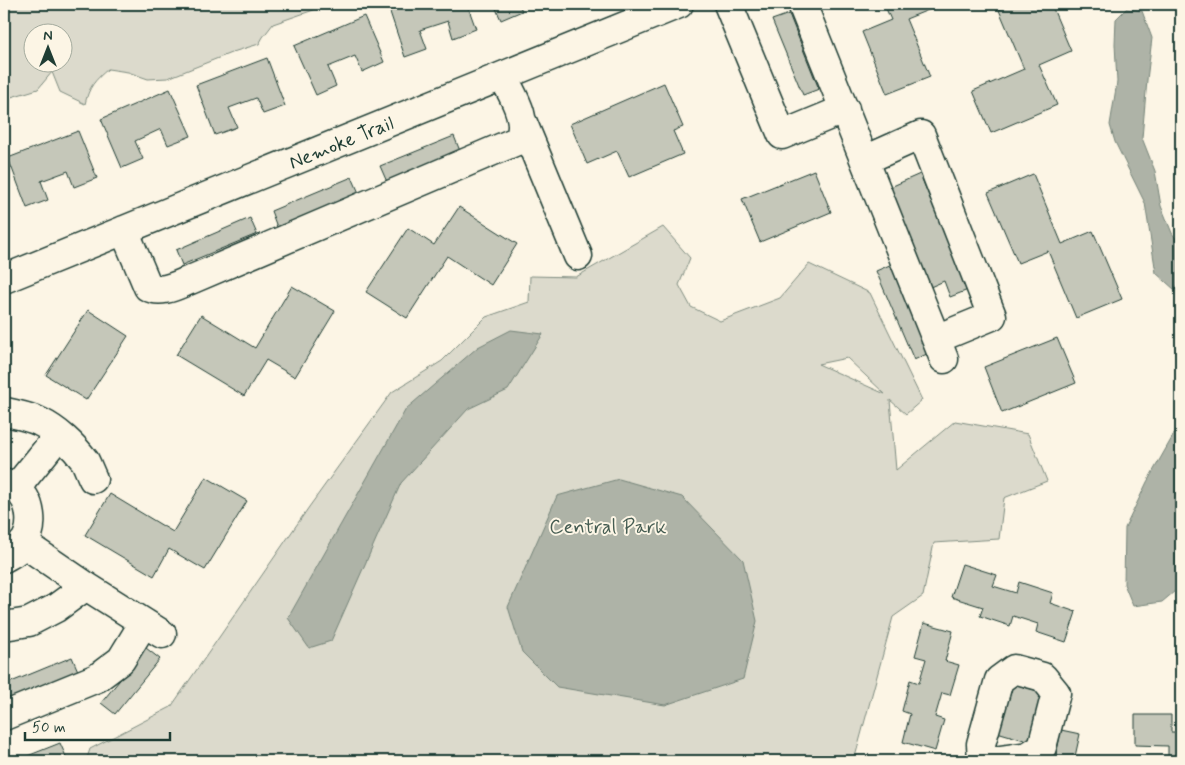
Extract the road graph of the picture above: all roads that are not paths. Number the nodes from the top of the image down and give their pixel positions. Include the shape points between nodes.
1 (679, 4) edge
2 (728, 4) edge
3 (802, 4) edge
4 (503, 76) junction
5 (845, 109) junction
6 (523, 123) junction
7 (865, 160) junction
8 (124, 230) junction
9 (578, 256) dead end
10 (4, 279) edge
11 (6, 412) dead end
12 (59, 435) junction
13 (93, 479) dead end
14 (10, 486) edge
15 (14, 550) edge
16 (86, 586) junction
17 (4, 626) edge
18 (4, 716) edge
19 (982, 761) edge
20 (993, 761) edge

1 - 4 street, Nemoke Trail
2 - 5 street via 782,135
3 - 5 street
4 - 6 street
4 - 8 street, Nemoke Trail
5 - 7 street
6 - 8 street via 519,140 169,288 154,290 148,287
6 - 9 street
7 - 7 street via 940,349 992,316 921,135
8 - 10 street, Nemoke Trail
11 - 12 street via 42,423
12 - 13 street via 77,451
12 - 14 street
14 - 15 street via 26,501 31,516 30,529
15 - 16 street
16 - 17 street via 56,608 29,622
16 - 18 street via 153,629 97,678
19 - 20 street via 981,744 998,680 1014,670 1043,677 1056,693 1042,747 1028,756

